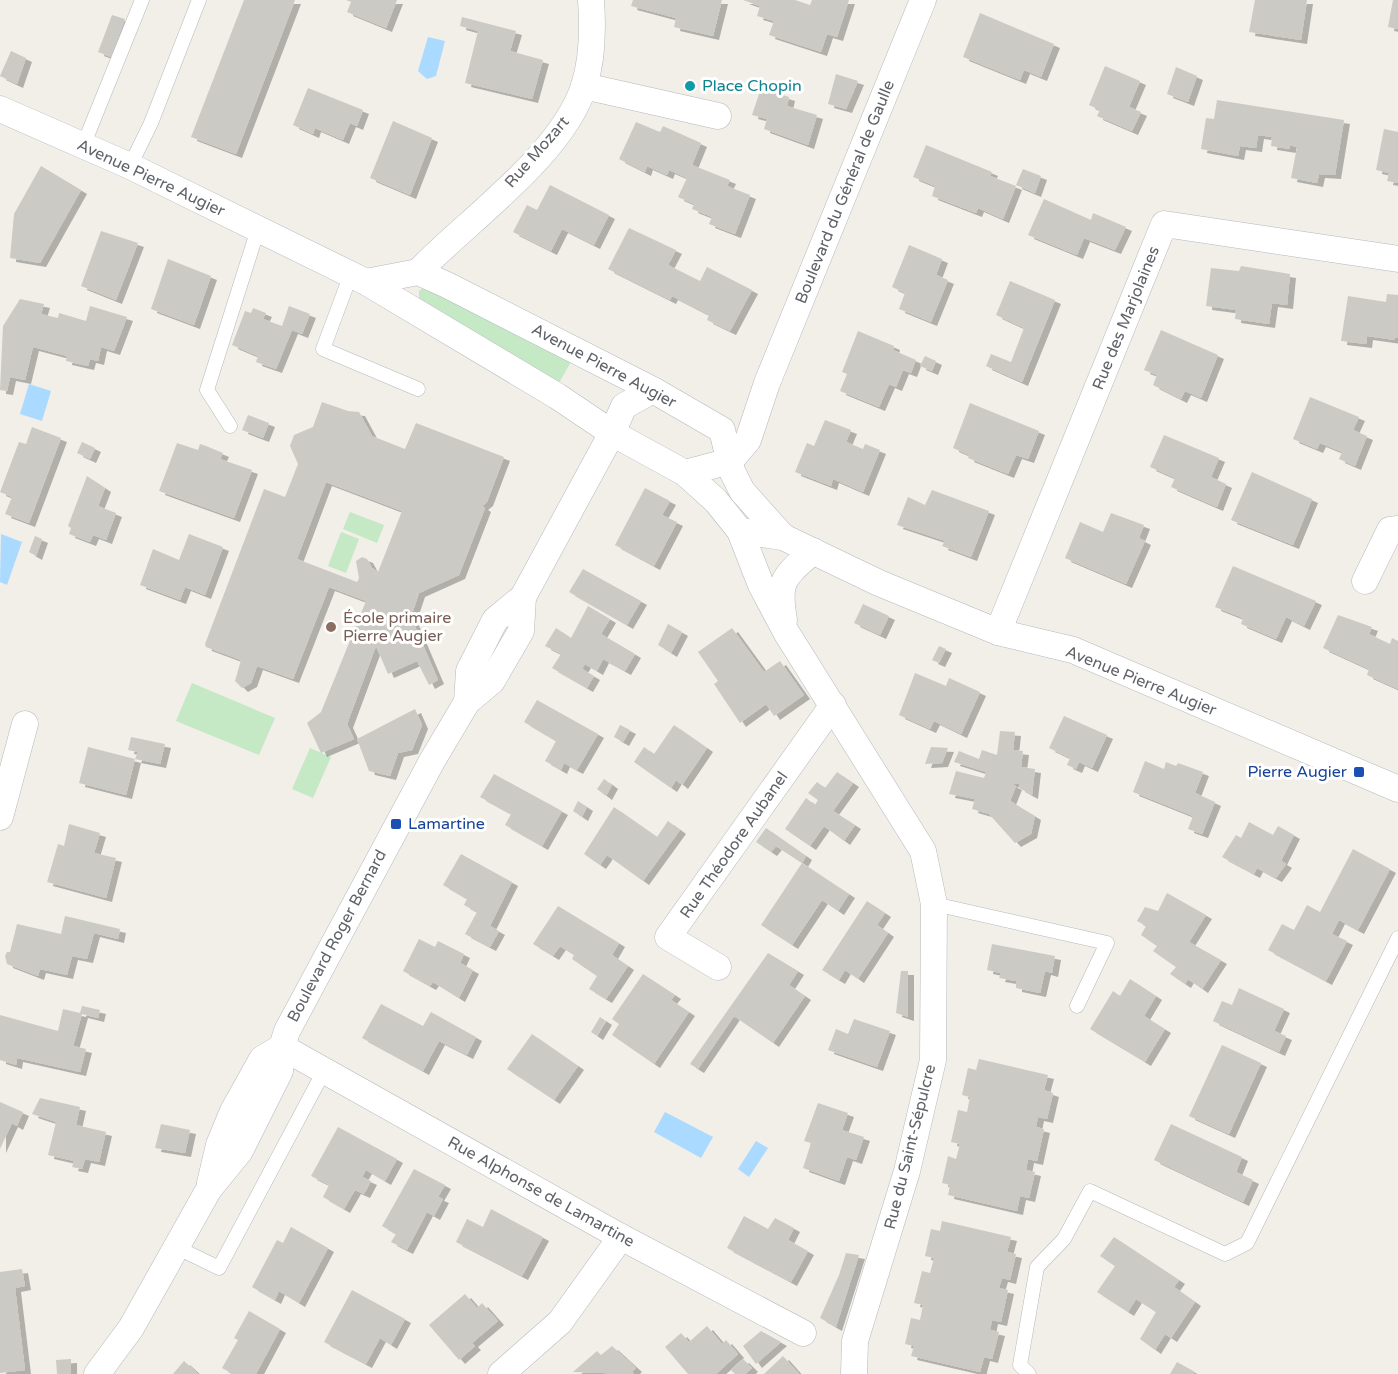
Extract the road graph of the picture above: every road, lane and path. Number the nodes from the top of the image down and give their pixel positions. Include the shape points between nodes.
1 (142, 0) edge
2 (199, 0) edge
3 (591, 0) edge
4 (923, 0) edge
5 (584, 86) junction
6 (0, 110) edge
7 (718, 116) dead end
8 (83, 146) junction
9 (130, 166) junction
10 (258, 229) junction
11 (1398, 259) edge
12 (418, 272) junction
13 (358, 278) junction
14 (767, 383) junction
15 (418, 389) dead end
16 (653, 390) junction
17 (230, 426) dead end
18 (722, 430) junction
19 (612, 433) junction
20 (730, 461) junction
21 (686, 473) junction
22 (1398, 529) edge
23 (740, 531) junction
24 (783, 537) junction
25 (813, 551) junction
26 (1365, 581) dead end
27 (786, 632) junction
28 (998, 632) junction
29 (833, 705) junction
30 (25, 724) dead end
31 (1398, 789) edge
32 (0, 817) edge
33 (934, 904) junction
34 (1398, 938) edge
35 (718, 967) dead end
36 (1077, 1006) dead end
37 (282, 1047) junction
38 (324, 1071) junction
39 (621, 1237) junction
40 (176, 1247) junction
41 (803, 1333) dead end
42 (98, 1374) edge
43 (501, 1374) edge
44 (854, 1374) edge
45 (1029, 1374) edge

1 - 8 lane
2 - 9 lane
3 - 5 street, Rue Mozart via 593,33
4 - 14 street, Boulevard du Général de Gaulle
5 - 7 street
5 - 12 street, Rue Mozart via 567,123 526,170
6 - 8 street, Avenue Pierre Augier
8 - 9 street, Avenue Pierre Augier
9 - 10 street, Avenue Pierre Augier
10 - 13 street, Avenue Pierre Augier
10 - 17 lane via 207,390
11 - 28 street, Rue des Marjolaines via 1164,224
12 - 13 street
12 - 16 street, Avenue Pierre Augier
13 - 15 lane via 323,349
13 - 19 street, Avenue Pierre Augier
14 - 18 street
14 - 20 street, Boulevard du Général de Gaulle via 748,440
16 - 18 street, Avenue Pierre Augier
16 - 19 street, Boulevard Roger Bernard via 624,406
18 - 20 street, Avenue Pierre Augier
19 - 21 street, Avenue Pierre Augier
19 - 37 street, Boulevard Roger Bernard via 523,597 495,621 469,671 467,702 396,824
20 - 21 street
20 - 24 street, Avenue Pierre Augier via 742,491
21 - 23 street, Avenue Pierre Augier
22 - 26 street via 1390,530
23 - 24 street, Avenue Pierre Augier
23 - 27 street, Rue du Saint-Sépulcre via 761,585
24 - 25 street, Avenue Pierre Augier
25 - 27 street, Rue du Saint-Sépulcre via 784,576 780,599
25 - 28 street, Avenue Pierre Augier
27 - 29 street, Rue du Saint-Sépulcre
28 - 31 street, Avenue Pierre Augier via 1072,650
29 - 33 street, Rue du Saint-Sépulcre via 923,851
29 - 35 street, Rue Théodore Aubanel via 668,937
30 - 32 street
33 - 36 lane via 1107,943
33 - 44 street, Rue du Saint-Sépulcre via 933,1060 907,1171 855,1341
34 - 45 lane via 1247,1243 1225,1254 1090,1191 1065,1239 1037,1267 1020,1365
37 - 38 street, Rue Alphonse de Lamartine
37 - 40 street via 262,1059 233,1111 219,1145 209,1189
38 - 39 street, Rue Alphonse de Lamartine
38 - 40 lane via 219,1268
39 - 41 street, Rue Alphonse de Lamartine
39 - 43 street via 560,1322
40 - 42 street via 131,1328

